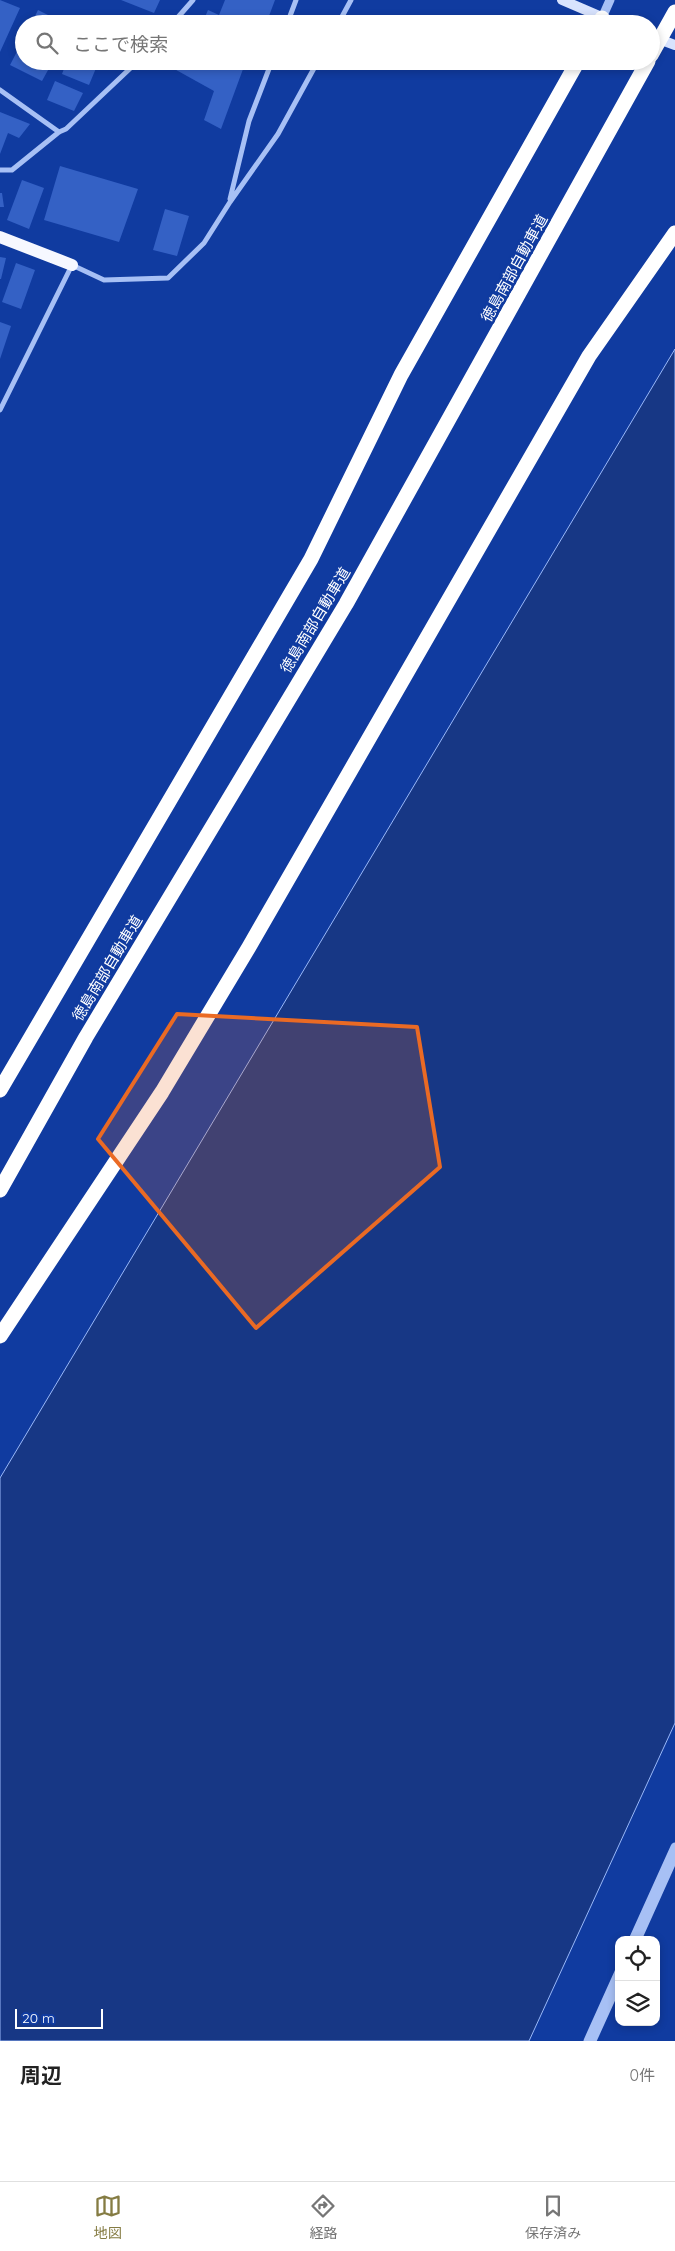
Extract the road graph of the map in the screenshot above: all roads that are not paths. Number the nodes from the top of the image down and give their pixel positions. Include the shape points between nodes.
1 (193, 0) edge
2 (296, 0) edge
3 (350, 0) edge
4 (562, 0) edge
5 (610, 0) edge
6 (675, 12) edge
7 (180, 15) edge
8 (290, 15) edge
9 (342, 15) edge
10 (590, 15) edge
11 (604, 15) edge
12 (660, 39) edge
13 (660, 39) edge
14 (675, 45) edge
15 (128, 70) edge
16 (269, 70) edge
17 (313, 70) edge
18 (573, 70) edge
19 (643, 70) edge
20 (0, 90) edge
21 (59, 132) junction
22 (0, 170) edge
23 (230, 202) junction
24 (675, 233) edge
25 (0, 237) edge
26 (72, 265) junction
27 (0, 410) edge
28 (0, 1090) edge
29 (0, 1190) edge
30 (0, 1336) edge
31 (675, 1847) edge
32 (675, 1860) edge
33 (635, 1936) edge
34 (641, 1936) edge
35 (615, 1981) edge
36 (615, 1995) edge
37 (588, 2041) edge
38 (594, 2041) edge

1 - 7 street
2 - 8 street
3 - 9 street
4 - 10 main road
5 - 11 street
6 - 12 highway, bridge
13 - 14 main road
15 - 21 street
16 - 23 street via 249,121
17 - 23 street via 278,134
18 - 28 highway via 401,375 311,559
19 - 29 highway, 徳島南部自動車道 via 346,604 86,1037
20 - 21 street
21 - 22 street via 12,170
23 - 26 street via 204,243 168,278 104,280
24 - 30 highway via 589,356 162,1092
25 - 26 main road
26 - 27 street
31 - 33 street
32 - 34 street
35 - 37 street
36 - 38 street

